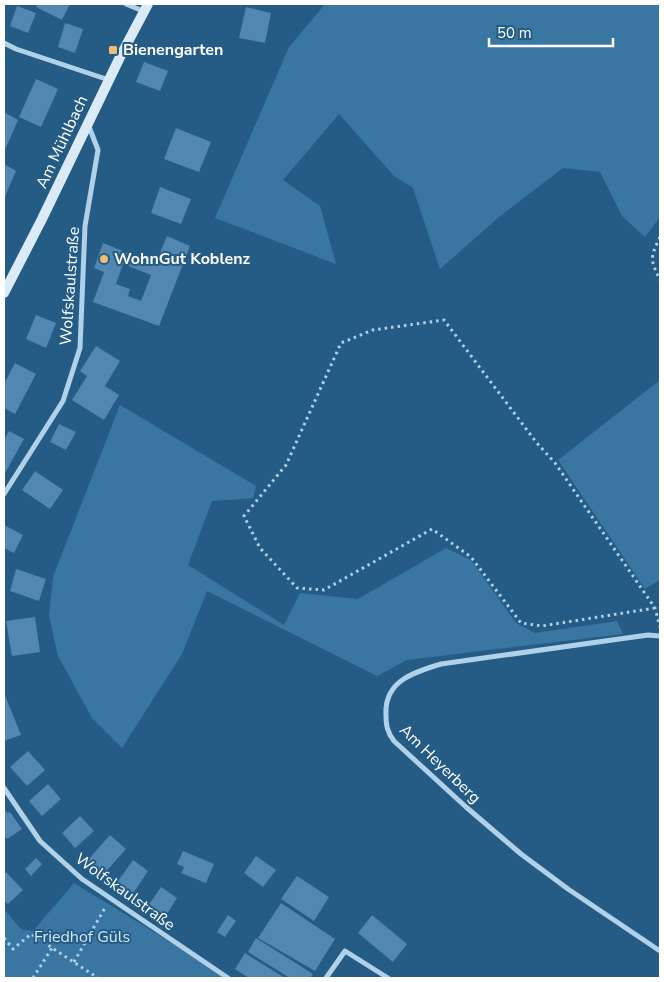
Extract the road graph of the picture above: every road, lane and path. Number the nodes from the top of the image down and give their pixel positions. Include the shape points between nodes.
1 (126, 4) edge
2 (146, 8) edge
3 (4, 43) edge
4 (109, 80) junction
5 (87, 124) junction
6 (660, 237) edge
7 (660, 280) edge
8 (4, 293) edge
9 (4, 494) edge
10 (656, 608) junction
11 (660, 628) edge
12 (660, 636) edge
13 (4, 788) edge
14 (110, 899) junction
15 (4, 940) edge
16 (52, 948) junction
17 (660, 950) edge
18 (74, 962) junction
19 (33, 978) edge
20 (98, 978) edge
21 (228, 978) edge
22 (326, 978) edge
23 (388, 978) edge

1 - 2 street
2 - 4 street, Am Mühlbach
3 - 4 street
4 - 5 street, Am Mühlbach
5 - 8 street, Am Mühlbach
5 - 9 street, Wolfskaulstraße via 98,150 85,226 80,348 62,401
6 - 7 path via 652,262
10 - 10 path via 555,463 444,320 373,330 341,343 286,465 244,516 260,548 297,588 324,590 432,530 471,557 521,623 542,626
10 - 11 path
12 - 17 street, Am Heyerberg via 648,635 441,664 420,670 398,682 390,692 385,708 388,732 394,740 466,807 568,889
13 - 14 street, Wolfskaulstraße via 40,841
14 - 18 path
14 - 21 street, Wolfskaulstraße
15 - 16 path via 13,949 31,934
16 - 18 path
16 - 19 path
18 - 20 path
22 - 23 street via 345,952

